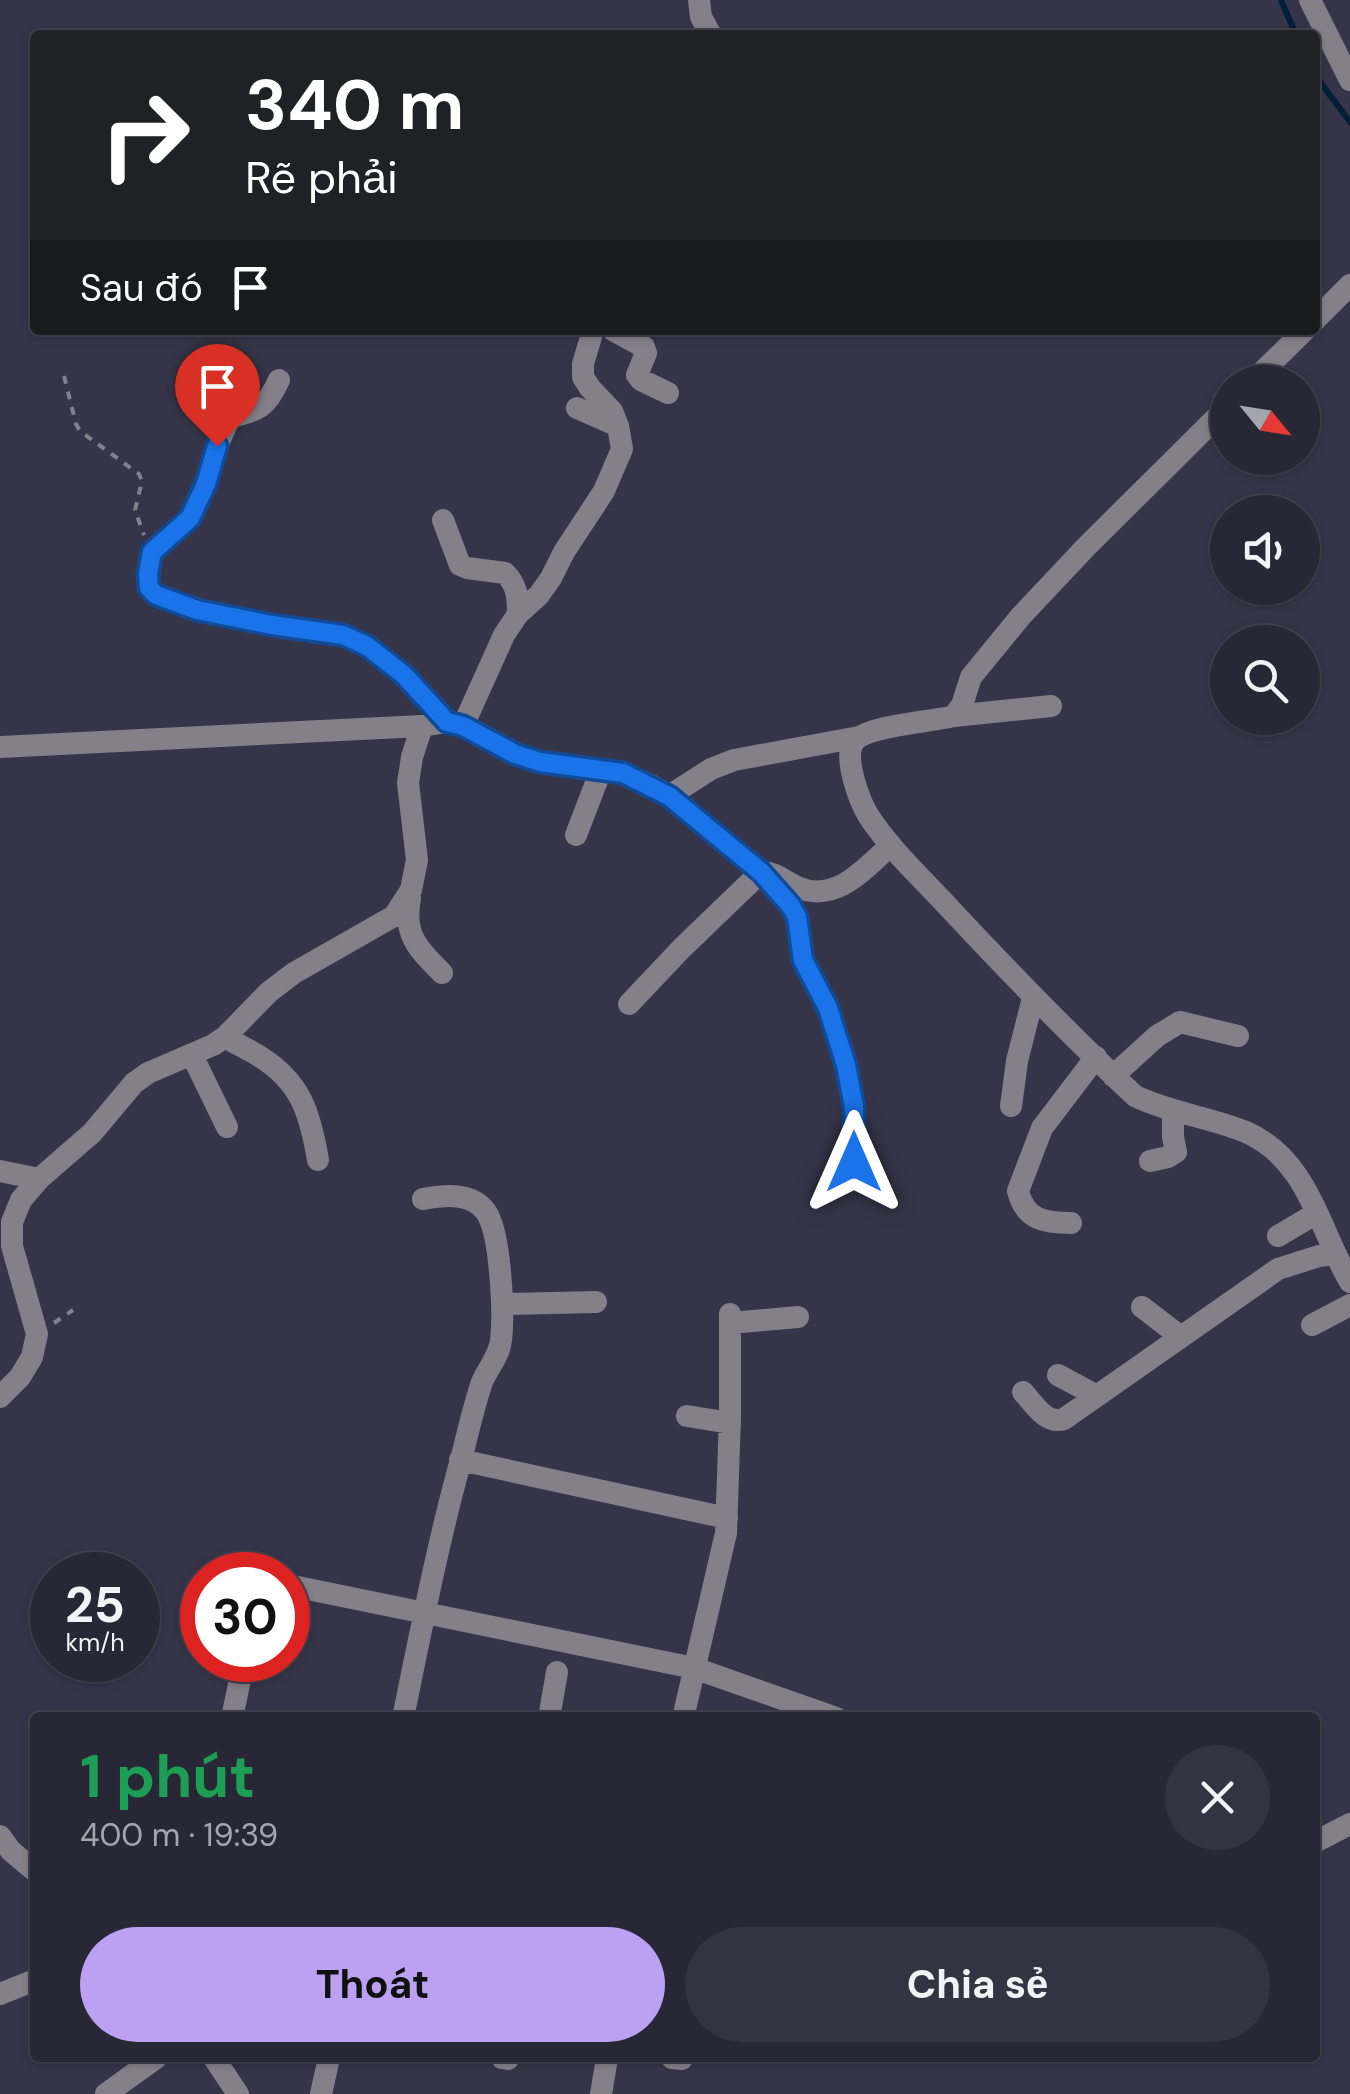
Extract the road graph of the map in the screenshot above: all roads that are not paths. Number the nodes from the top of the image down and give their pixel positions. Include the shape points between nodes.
1 (699, 0) edge
2 (1310, 0) edge
3 (708, 30) edge
4 (1350, 80) edge
5 (1350, 286) edge
6 (1320, 315) edge
7 (592, 335) edge
8 (623, 335) edge
9 (1300, 335) edge
10 (1269, 365) edge
11 (279, 380) dead end
12 (668, 393) dead end
13 (577, 408) dead end
14 (1210, 424) edge
15 (618, 426) junction
16 (444, 520) dead end
17 (518, 614) junction
18 (1050, 706) dead end
19 (954, 716) junction
20 (455, 724) junction
21 (422, 726) junction
22 (859, 737) junction
23 (0, 747) edge
24 (601, 770) junction
25 (669, 796) junction
26 (576, 835) dead end
27 (891, 845) junction
28 (761, 872) junction
29 (411, 890) junction
30 (442, 972) dead end
31 (1034, 998) junction
32 (630, 1004) dead end
33 (225, 1036) junction
34 (1238, 1036) dead end
35 (192, 1054) junction
36 (1096, 1058) junction
37 (1113, 1076) junction
38 (1011, 1106) dead end
39 (1173, 1110) junction
40 (227, 1126) dead end
41 (318, 1160) dead end
42 (1150, 1161) dead end
43 (854, 1162) dead end
44 (0, 1171) edge
45 (39, 1179) junction
46 (423, 1199) dead end
47 (1317, 1213) junction
48 (1071, 1223) dead end
49 (1278, 1236) dead end
50 (1336, 1254) junction
51 (1350, 1282) edge
52 (596, 1302) dead end
53 (502, 1304) junction
54 (1350, 1304) edge
55 (1142, 1308) dead end
56 (798, 1317) dead end
57 (1312, 1325) dead end
58 (1181, 1337) junction
59 (1058, 1375) dead end
60 (1023, 1392) dead end
61 (1097, 1396) junction
62 (0, 1397) edge
63 (687, 1416) dead end
64 (730, 1423) junction
65 (460, 1460) junction
66 (726, 1518) junction
67 (310, 1589) edge
68 (424, 1612) junction
69 (694, 1668) junction
70 (557, 1672) dead end
71 (239, 1682) edge
72 (233, 1712) edge
73 (404, 1712) edge
74 (550, 1712) edge
75 (683, 1712) edge
76 (819, 1712) edge
77 (1350, 1824) edge
78 (0, 1836) edge
79 (1320, 1839) edge
80 (30, 1867) edge
81 (30, 1982) edge
82 (0, 1994) edge
83 (150, 2062) edge
84 (217, 2062) edge
85 (328, 2062) edge
86 (607, 2062) edge
87 (106, 2094) edge
88 (238, 2094) edge
89 (321, 2094) edge
90 (601, 2094) edge

1 - 3 street
2 - 4 street
5 - 6 street
7 - 15 street via 583,377
8 - 12 street via 644,346 637,375
9 - 10 street
11 - 20 street via 257,411 230,417 190,518 152,552 149,588 197,610 343,635 404,675
13 - 15 street
14 - 19 street via 1021,616 971,677
15 - 17 street via 622,448 604,491 539,595
16 - 17 street via 460,565 511,579
17 - 20 street
18 - 19 street
19 - 22 street
20 - 21 street
20 - 24 street via 540,762
21 - 23 street
21 - 29 street via 408,782 417,860
22 - 25 street via 734,760
22 - 27 street via 850,760 858,796
24 - 25 street via 623,773
24 - 26 street
25 - 28 street
27 - 28 street via 830,891 799,888
27 - 31 street
28 - 32 street
28 - 43 street via 797,917 803,960 828,1008 854,1107
29 - 30 street via 407,924
29 - 33 street via 394,916 294,972
31 - 36 street
31 - 38 street
33 - 35 street
33 - 41 street via 289,1078 304,1104
34 - 37 street via 1180,1022
35 - 40 street
35 - 45 street via 134,1083 92,1133
36 - 37 street
36 - 48 street via 1042,1128 1018,1191 1023,1205 1046,1223
37 - 39 street via 1134,1096
39 - 42 street via 1176,1152
39 - 47 street via 1266,1142 1304,1185
44 - 45 street
45 - 62 street via 12,1222 12,1246 37,1334 32,1357
46 - 53 street via 463,1197 486,1211 494,1225
47 - 49 street
47 - 50 street
50 - 51 street
50 - 58 street via 1278,1268
52 - 53 street
53 - 65 street via 501,1345 483,1380
54 - 57 street
55 - 58 street
56 - 64 street via 730,1319
58 - 61 street
59 - 61 street
60 - 61 street via 1057,1422
63 - 64 street
64 - 66 street
65 - 66 street
65 - 68 street
66 - 69 street
67 - 68 street
68 - 69 street
68 - 73 street
69 - 75 street
69 - 76 street
70 - 74 street
71 - 72 street
77 - 79 street
78 - 80 street
81 - 82 street
83 - 87 street
84 - 88 street
85 - 89 street
86 - 90 street

